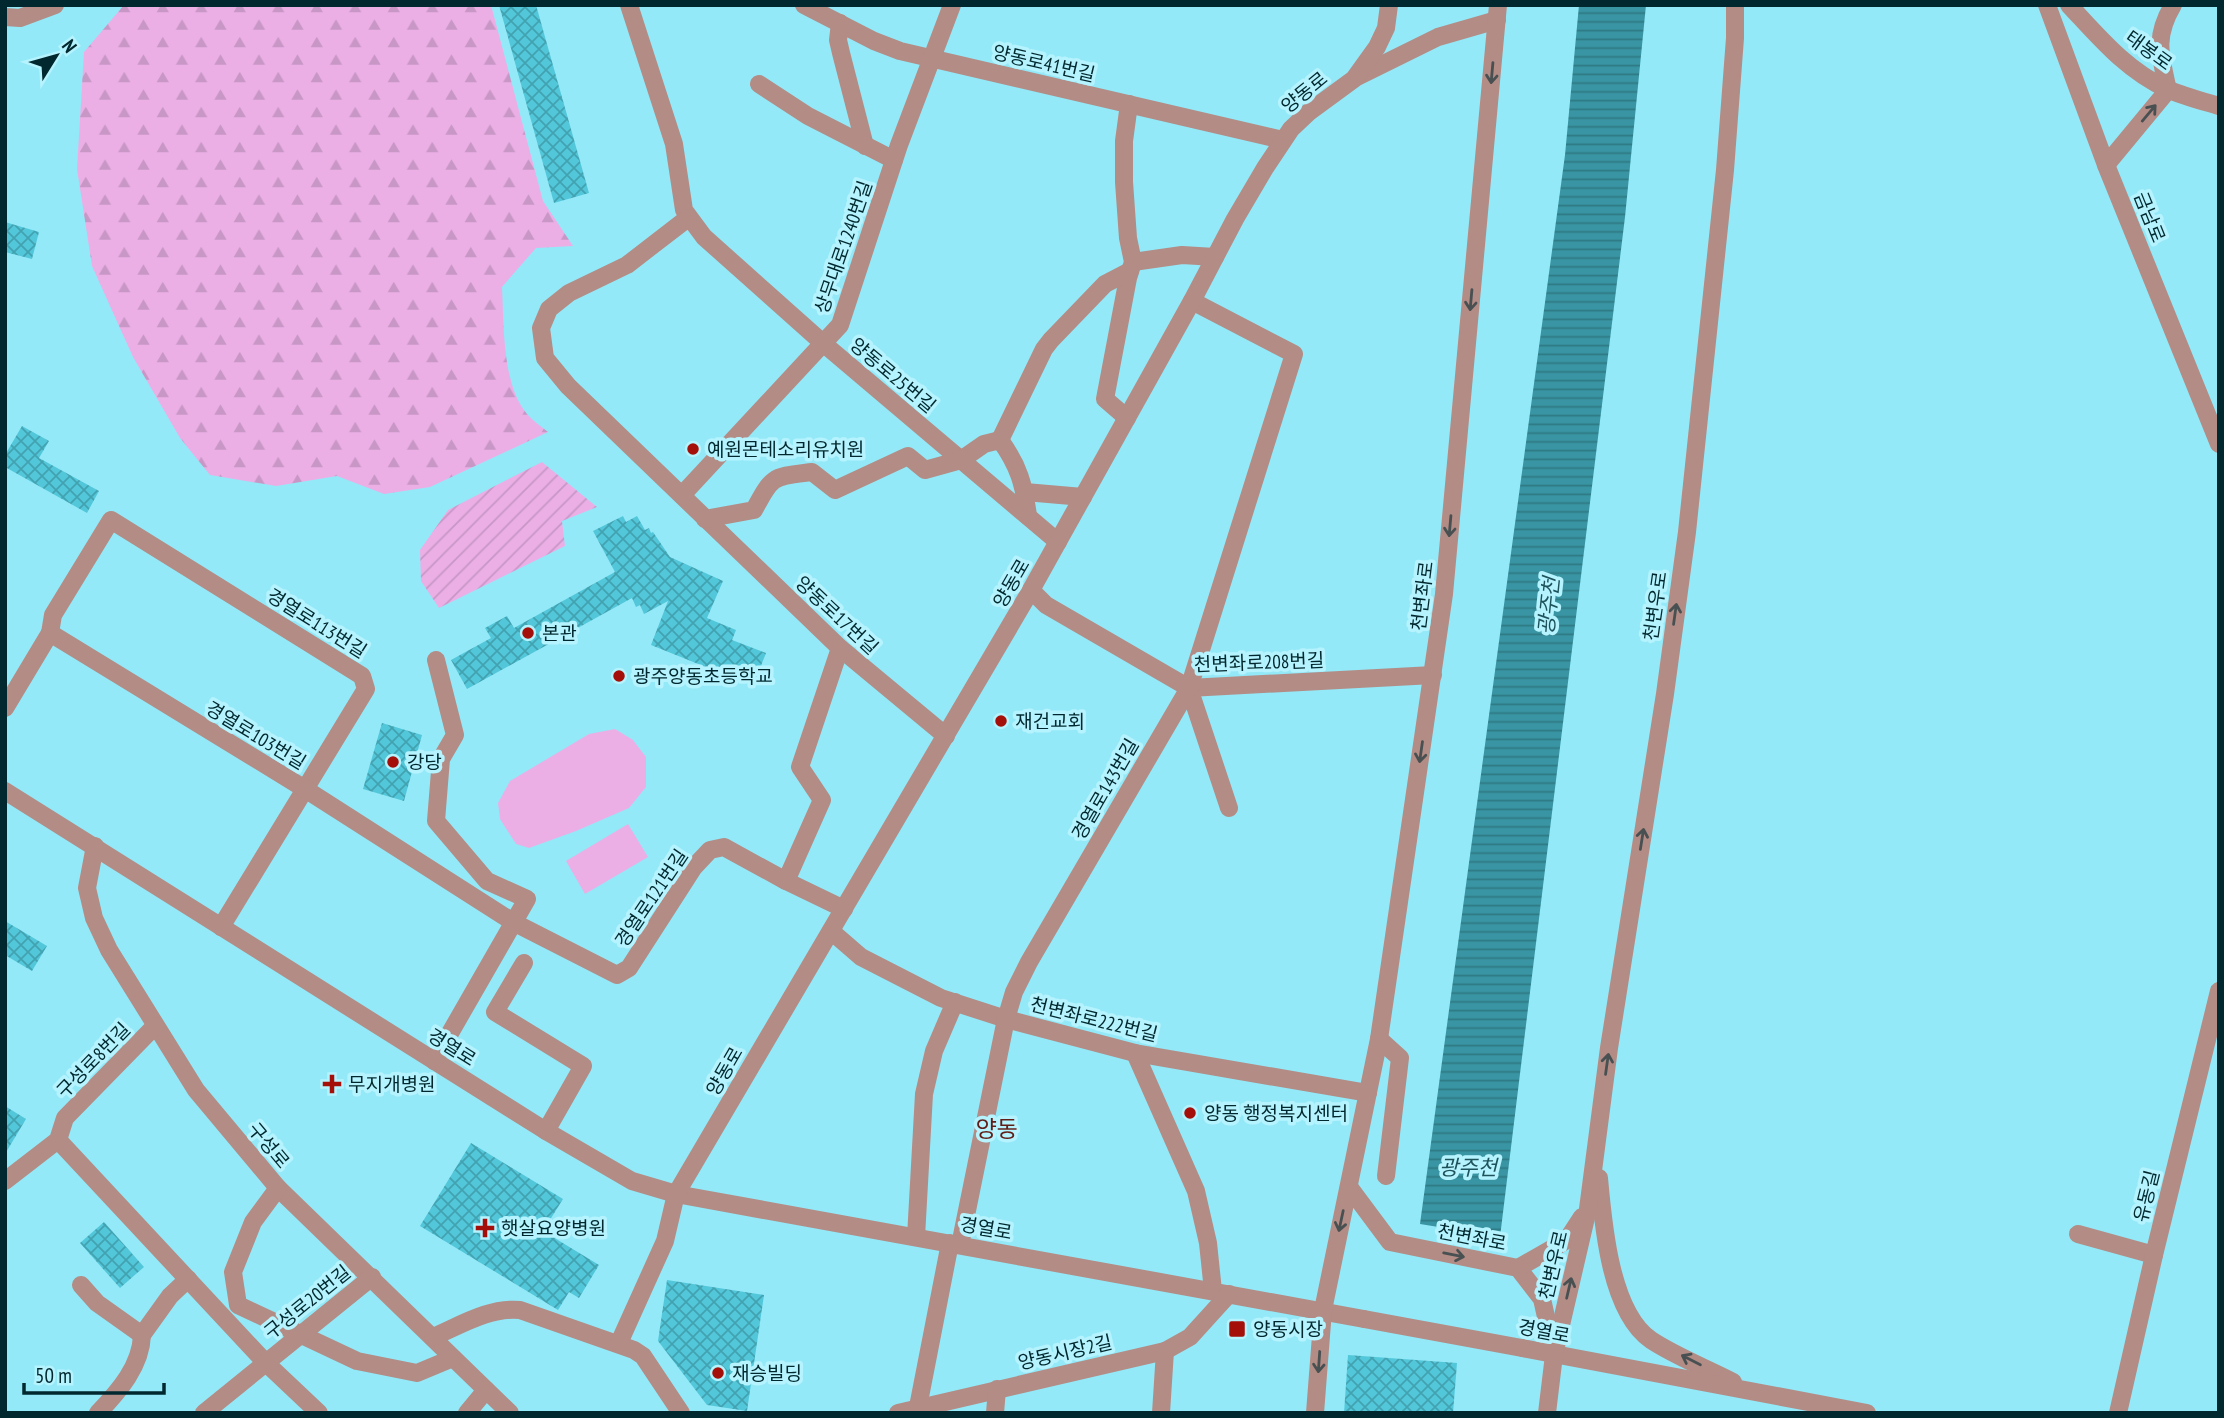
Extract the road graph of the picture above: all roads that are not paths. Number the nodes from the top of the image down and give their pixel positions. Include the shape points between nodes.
1 (55, 5) edge
2 (629, 5) edge
3 (804, 5) edge
4 (951, 5) edge
5 (1389, 5) edge
6 (1735, 5) edge
7 (2047, 5) edge
8 (2068, 5) edge
9 (2173, 5) edge
10 (17, 13) edge
11 (1497, 13) edge
12 (841, 23) junction
13 (932, 60) junction
14 (1354, 79) junction
15 (759, 84) dead end
16 (2168, 90) junction
17 (1129, 104) junction
18 (2219, 106) edge
19 (1283, 140) junction
20 (864, 146) junction
21 (894, 160) junction
22 (2106, 165) junction
23 (688, 218) junction
24 (1216, 257) junction
25 (1132, 266) junction
26 (1192, 301) junction
27 (824, 344) junction
28 (1127, 418) junction
29 (1000, 440) junction
30 (2219, 444) edge
31 (961, 460) junction
32 (1025, 492) junction
33 (682, 495) junction
34 (1083, 497) junction
35 (1028, 516) junction
36 (705, 519) junction
37 (1058, 542) junction
38 (1031, 590) junction
39 (50, 633) junction
40 (840, 648) junction
41 (436, 660) dead end
42 (1433, 675) junction
43 (1189, 688) junction
44 (5, 708) edge
45 (946, 736) junction
46 (305, 789) junction
47 (5, 791) edge
48 (1229, 808) dead end
49 (95, 846) junction
50 (786, 881) junction
51 (844, 909) junction
52 (517, 915) junction
53 (221, 927) junction
54 (831, 931) junction
55 (524, 963) dead end
56 (2219, 991) edge
57 (955, 1002) junction
58 (1006, 1019) junction
59 (155, 1026) junction
60 (1379, 1039) junction
61 (1135, 1053) junction
62 (435, 1061) junction
63 (1368, 1093) junction
64 (546, 1131) junction
65 (58, 1140) junction
66 (1596, 1144) junction
67 (1386, 1176) dead end
68 (5, 1181) edge
69 (1349, 1187) junction
70 (278, 1188) junction
71 (676, 1194) junction
72 (1588, 1209) junction
73 (2078, 1234) dead end
74 (916, 1237) junction
75 (955, 1244) junction
76 (2154, 1255) junction
77 (1518, 1268) junction
78 (372, 1277) junction
79 (188, 1279) junction
80 (82, 1286) dead end
81 (1221, 1292) junction
82 (1323, 1310) junction
83 (142, 1335) junction
84 (300, 1335) junction
85 (433, 1338) junction
86 (619, 1343) junction
87 (1165, 1351) junction
88 (1554, 1355) junction
89 (453, 1358) junction
90 (265, 1362) junction
91 (997, 1389) junction
92 (486, 1390) junction
93 (1752, 1391) junction
94 (918, 1406) junction
95 (98, 1413) edge
96 (204, 1413) edge
97 (319, 1413) edge
98 (467, 1413) edge
99 (510, 1413) edge
100 (681, 1413) edge
101 (898, 1413) edge
102 (995, 1413) edge
103 (1161, 1413) edge
104 (1315, 1413) edge
105 (1546, 1413) edge
106 (1867, 1413) edge
107 (2118, 1413) edge

1 - 10 street
2 - 23 street via 674,144
3 - 12 street, 양동로41번길
4 - 13 street, 상무대로1240번길
5 - 14 street, 양동로 via 1377,47
66 -> 6 street, 천변우로 via 1687,531 1725,170
7 - 22 street, 금남로
8 - 16 street, 태봉로 via 2116,56
9 - 16 street via 2159,39
11 - 14 street
11 -> 42 street, 천변좌로
12 - 13 street, 양동로41번길 via 887,46
12 - 20 street via 838,40
13 - 17 street, 양동로41번길
13 - 21 street, 상무대로1240번길
14 - 19 street, 양동로 via 1301,119
15 - 20 street
16 - 18 street, 태봉로
22 -> 16 street
17 - 19 street, 양동로41번길
17 - 25 street via 1124,182
19 - 24 street, 양동로
20 - 21 street
21 - 27 street, 상무대로1240번길 via 840,326
22 - 30 street, 금남로
23 - 27 street, 양동로25번길
23 - 33 street, 양동로17번길 via 627,265 557,301 545,316 541,336 550,367
24 - 25 street via 1182,255
24 - 26 street, 양동로
25 - 28 street via 1105,399
25 - 29 street via 1105,284 1044,349
26 - 28 street, 양동로
26 - 43 street, 경열로143번길 via 1294,354
27 - 31 street, 양동로25번길
27 - 33 street, 상무대로1240번길
28 - 34 street, 양동로
29 - 31 street via 984,444
29 - 32 street via 1017,464
31 - 35 street, 양동로25번길
31 - 36 street via 925,470 908,456 835,490 812,472 778,476 768,484 754,510
32 - 34 street
32 - 35 street
33 - 36 street, 양동로17번길
34 - 37 street, 양동로
35 - 37 street, 양동로25번길
36 - 40 street, 양동로17번길
37 - 38 street, 양동로
38 - 43 street, 천변좌로208번길 via 1046,605
38 - 45 street, 양동로
39 - 44 street
39 - 46 street, 경열로103번길
39 - 46 street, 경열로113번길 via 53,615 111,520 362,677 366,690
40 - 45 street, 양동로17번길
40 - 50 street via 800,766 822,800
41 - 52 street via 455,735 441,759 436,821 487,881 527,899
42 - 43 street, 천변좌로208번길
42 -> 60 street, 천변좌로
43 - 48 street
43 - 58 street, 경열로143번길 via 1029,962
45 - 51 street, 양동로
46 - 52 street, 경열로103번길
46 - 53 street, 경열로113번길
47 - 49 street, 경열로
49 - 53 street, 경열로
49 - 59 street, 구성로 via 87,888 94,918 108,950
50 - 51 street
50 - 52 street, 경열로121번길 via 724,847 710,850 694,867 629,968 617,975
51 - 54 street, 양동로
52 - 62 street
53 - 62 street, 경열로
54 - 57 street, 천변좌로222번길 via 861,957
54 - 71 street, 양동로
55 - 64 street via 495,1012 583,1066
56 - 76 street, 유동길
57 - 58 street, 천변좌로222번길
57 - 74 street via 934,1051 924,1094
58 - 61 street, 천변좌로222번길
58 - 75 street, 경열로143번길
59 - 65 street, 구성로8번길 via 65,1118
59 - 70 street, 구성로 via 196,1090
60 - 63 street, 천변좌로
60 - 67 street via 1401,1058
61 - 63 street, 천변좌로222번길
61 - 81 street via 1196,1191
62 - 64 street, 경열로
63 - 69 street, 천변좌로
64 - 71 street, 경열로 via 632,1181
65 - 68 street, 구성로8번길
65 - 79 street
66 - 72 street, 천변우로
93 -> 66 street via 1649,1339 1635,1323 1614,1279 1605,1246
69 -> 77 street, 천변좌로 via 1390,1242
69 -> 82 street, 천변좌로
70 - 78 street, 구성로
70 - 84 street via 253,1222 233,1272 238,1305
71 - 74 street, 경열로
71 - 86 street, 양동로 via 665,1241
72 - 77 street, 천변우로 via 1567,1240
88 -> 72 street, 천변우로
73 - 76 street
74 - 75 street, 경열로
75 - 81 street, 경열로
75 - 94 street, 경열로143번길
76 - 107 street, 유동길
77 - 88 street, 천변좌로 via 1542,1299
78 - 84 street, 구성로20번길
78 - 85 street, 구성로
79 - 83 street
79 - 90 street
80 - 83 street via 97,1303
81 - 82 street, 경열로
81 - 87 street via 1190,1336
82 - 88 street, 경열로, bridge
82 -> 104 street, 천변좌로
83 - 95 street via 130,1375
84 - 89 street via 357,1361 417,1373
84 - 90 street, 구성로20번길
85 - 86 street via 508,1308
85 - 89 street, 구성로
86 - 100 street via 643,1356
87 - 91 street, 양동시장2길
87 - 103 street
88 - 93 street, 경열로
88 - 105 street, 천변우로
89 - 92 street, 구성로
90 - 96 street, 구성로20번길
90 - 97 street
91 - 94 street
91 - 102 street, 양동시장2길
92 - 98 street
92 - 99 street, 구성로
93 - 106 street, 경열로
94 - 101 street

